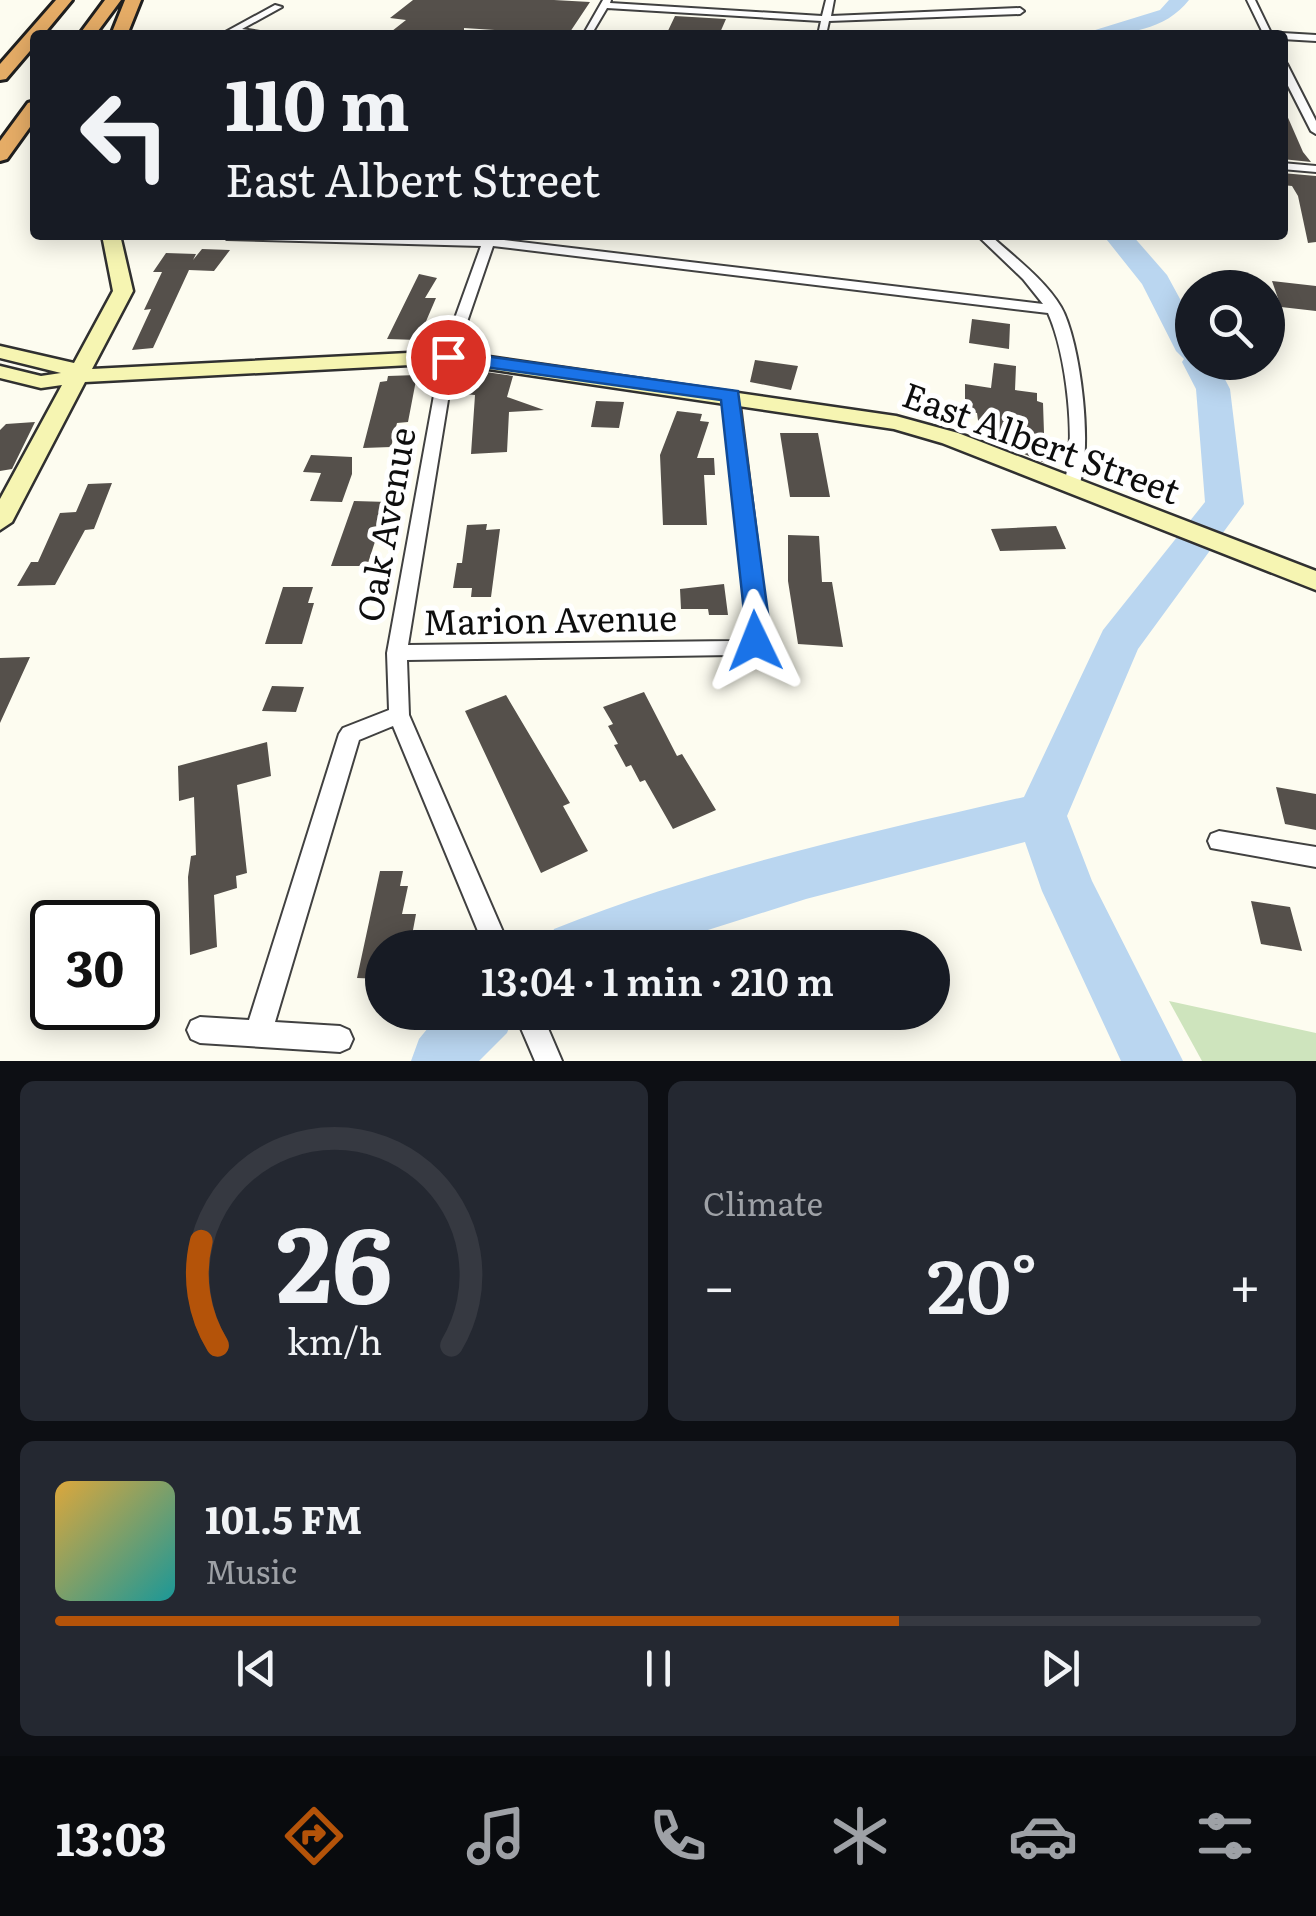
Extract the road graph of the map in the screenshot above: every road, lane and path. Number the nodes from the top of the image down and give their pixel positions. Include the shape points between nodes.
1 (64, 0) edge
2 (113, 0) edge
3 (134, 0) edge
4 (830, 0) edge
5 (1251, 0) edge
6 (605, 2) edge
7 (278, 7) dead end
8 (1020, 11) dead end
9 (824, 19) junction
10 (38, 30) edge
11 (91, 30) edge
12 (121, 30) edge
13 (234, 30) edge
14 (590, 30) edge
15 (823, 30) edge
16 (1266, 30) edge
17 (1288, 36) edge
18 (1316, 38) edge
19 (30, 40) edge
20 (0, 75) edge
21 (1288, 76) edge
22 (30, 114) edge
23 (1316, 131) edge
24 (0, 155) edge
25 (1288, 167) edge
26 (1316, 170) edge
27 (112, 240) edge
28 (490, 240) edge
29 (498, 240) edge
30 (988, 240) edge
31 (1056, 310) junction
32 (0, 352) edge
33 (448, 357) junction
34 (0, 372) edge
35 (80, 376) junction
36 (731, 396) junction
37 (1071, 486) junction
38 (0, 522) edge
39 (1316, 581) edge
40 (397, 653) junction
41 (399, 715) junction
42 (1220, 841) dead end
43 (1316, 857) edge
44 (490, 930) edge
45 (200, 1030) dead end
46 (535, 1030) edge
47 (258, 1034) junction
48 (340, 1040) dead end
49 (549, 1061) edge

1 - 10 highway
2 - 11 highway
3 - 12 highway
4 - 9 street
5 - 16 street
6 - 9 street
6 - 14 street
7 - 13 street
8 - 9 street
9 - 15 street
17 - 18 street
19 - 20 highway
21 - 23 street
22 - 24 highway
25 - 26 street
27 - 35 main road via 123,292
28 - 33 street, Oak Avenue
29 - 31 street
30 - 31 street
31 - 37 street via 1074,395 1078,472
32 - 35 main road
33 - 35 main road, East Albert Street
33 - 36 main road, East Albert Street
33 - 40 street, Oak Avenue
34 - 35 main road, East Albert Street via 41,382
35 - 38 main road
36 - 37 main road, East Albert Street via 896,422
36 - 40 street, Marion Avenue via 755,641 732,648
37 - 39 main road, East Albert Street
40 - 41 street, Oak Avenue
41 - 44 street
41 - 47 street via 350,734
42 - 43 street
45 - 47 street
46 - 49 street
47 - 48 street

